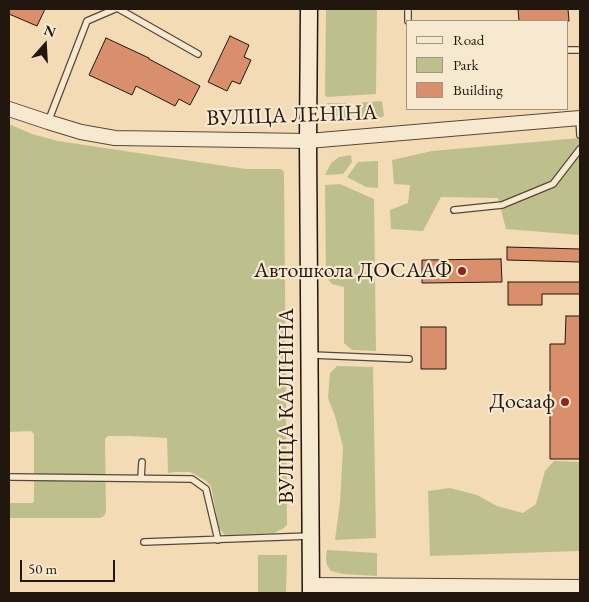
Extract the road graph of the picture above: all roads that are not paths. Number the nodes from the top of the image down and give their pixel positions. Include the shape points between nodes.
1 (115, 9) edge
2 (119, 9) edge
3 (309, 9) edge
4 (198, 54) dead end
5 (9, 109) edge
6 (580, 118) edge
7 (48, 122) junction
8 (580, 135) edge
9 (308, 141) junction
10 (580, 149) edge
11 (454, 210) dead end
12 (310, 355) junction
13 (409, 359) dead end
14 (142, 462) dead end
15 (11, 477) dead end
16 (141, 478) junction
17 (310, 536) junction
18 (218, 540) junction
19 (144, 542) dead end
20 (580, 587) edge
21 (311, 589) edge

1 - 7 lane via 86,20
2 - 4 lane
3 - 9 main road, ВУЛІЦА КАЛІНІНА
5 - 7 street, ВУЛІЦА ЛЕНІНА
6 - 8 lane
6 - 9 street, ВУЛІЦА ЛЕНІНА
7 - 9 street, ВУЛІЦА ЛЕНІНА via 115,138
9 - 12 main road, ВУЛІЦА КАЛІНІНА
10 - 11 lane via 553,184 502,205
12 - 13 lane
12 - 17 main road, ВУЛІЦА КАЛІНІНА
14 - 16 lane
15 - 16 lane
16 - 18 lane via 192,479 206,489
17 - 18 lane
17 - 21 main road, ВУЛІЦА КАЛІНІНА
18 - 19 lane
20 - 21 street

